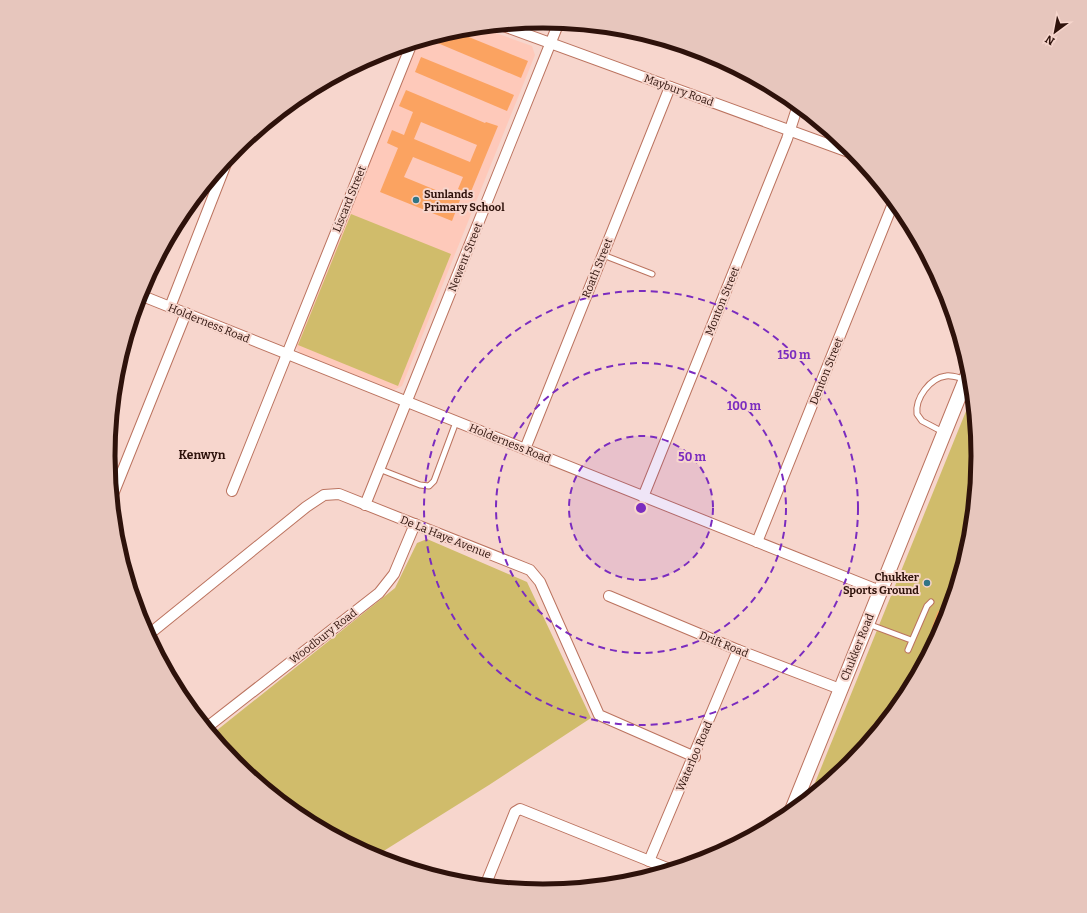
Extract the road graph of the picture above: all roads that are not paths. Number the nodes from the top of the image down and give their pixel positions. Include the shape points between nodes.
1 (557, 28) edge
2 (513, 29) edge
3 (551, 43) junction
4 (409, 50) edge
5 (670, 87) junction
6 (796, 111) edge
7 (789, 130) junction
8 (841, 149) edge
9 (223, 172) edge
10 (892, 207) edge
11 (603, 255) junction
12 (652, 274) dead end
13 (146, 298) edge
14 (170, 307) junction
15 (186, 313) junction
16 (286, 355) junction
17 (964, 374) edge
18 (965, 381) edge
19 (406, 402) junction
20 (456, 422) junction
21 (944, 433) junction
22 (525, 449) junction
23 (379, 469) junction
24 (116, 487) edge
25 (232, 491) dead end
26 (643, 497) junction
27 (365, 505) junction
28 (415, 524) junction
29 (757, 542) junction
30 (880, 591) junction
31 (609, 596) dead end
32 (931, 602) dead end
33 (867, 624) junction
34 (153, 631) edge
35 (912, 640) junction
36 (738, 650) junction
37 (908, 650) dead end
38 (840, 689) junction
39 (210, 725) edge
40 (695, 757) junction
41 (794, 804) edge
42 (649, 861) junction
43 (664, 867) edge
44 (487, 881) edge

1 - 3 street, Newent Street
2 - 3 street, Maybury Road
3 - 5 street, Maybury Road
3 - 19 street, Newent Street
4 - 16 street, Liscard Street
5 - 7 street, Maybury Road
5 - 11 street, Roath Street
6 - 7 street, Monton Street
7 - 8 street, Maybury Road
7 - 26 street, Monton Street
9 - 14 street
10 - 29 street, Denton Street
11 - 12 lane
11 - 22 street, Roath Street
13 - 14 street, Holderness Road
14 - 15 street, Holderness Road
15 - 16 street, Holderness Road
15 - 24 street
16 - 19 street, Holderness Road
16 - 25 street, Liscard Street
17 - 21 lane via 940,378 930,383 922,394 917,414 922,421
18 - 21 street, Chukker Road
19 - 20 street, Holderness Road
19 - 23 street, Newent Street
20 - 22 street, Holderness Road
20 - 23 lane via 434,481 429,486 420,486
21 - 30 street, Chukker Road
22 - 26 street, Holderness Road
23 - 27 street, Newent Street
26 - 29 street, Holderness Road
27 - 28 street, De La Haye Avenue
27 - 34 street, De La Haye Avenue via 339,494 316,500
28 - 39 street, Woodbury Road via 394,574 379,593
28 - 40 street, De La Haye Avenue via 533,573 540,582 599,715
29 - 30 street, Holderness Road
30 - 33 street, Chukker Road
31 - 36 street, Drift Road
32 - 35 lane
33 - 35 lane
33 - 38 street, Chukker Road
35 - 37 lane
36 - 38 street, Drift Road
36 - 40 street, Waterloo Road
38 - 41 street, Chukker Road
40 - 42 street, Waterloo Road
42 - 43 street
42 - 44 street via 520,809 515,812

